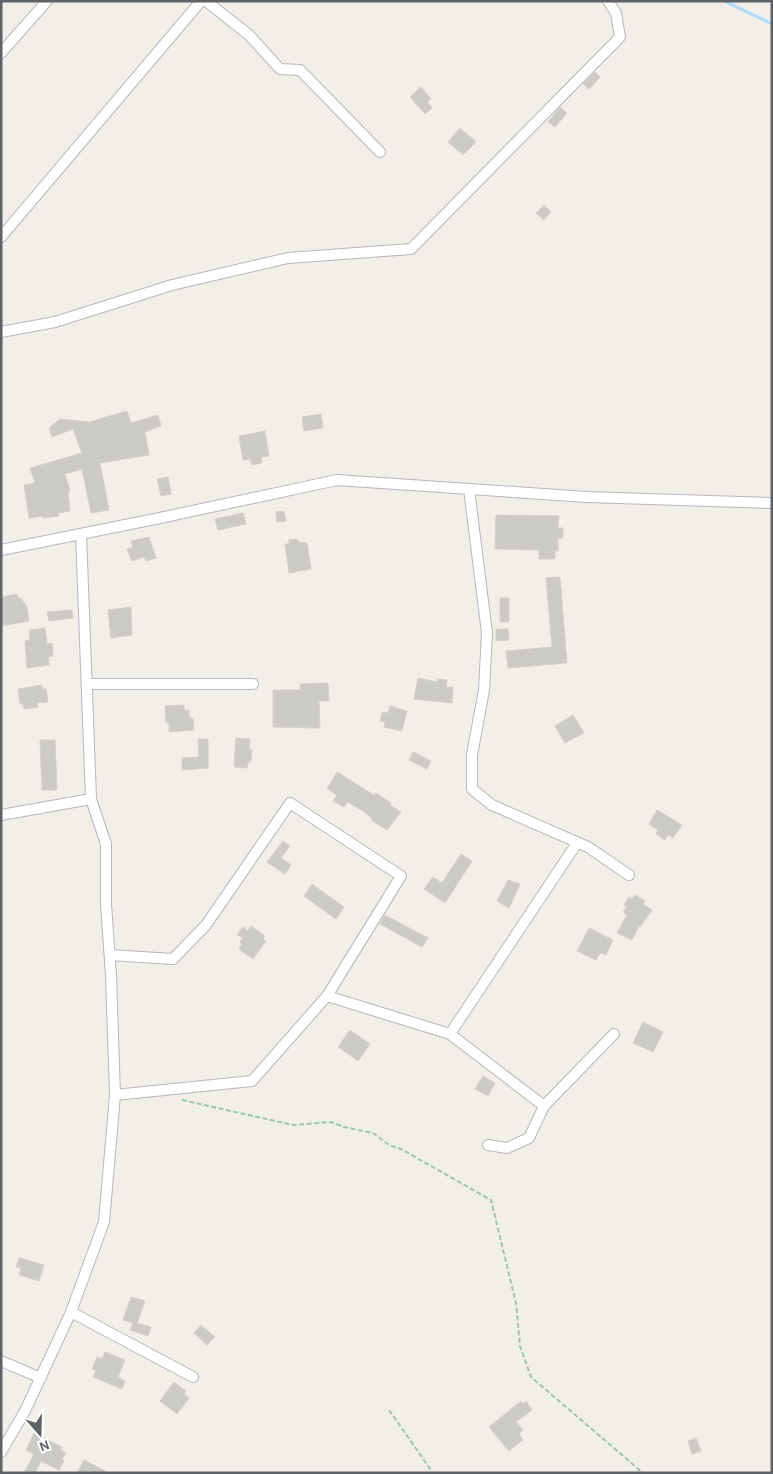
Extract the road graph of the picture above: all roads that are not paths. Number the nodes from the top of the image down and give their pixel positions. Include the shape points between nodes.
1 (47, 1) edge
2 (201, 1) edge
3 (206, 1) edge
4 (608, 1) edge
5 (1, 52) edge
6 (380, 152) dead end
7 (1, 236) edge
8 (1, 332) edge
9 (469, 489) junction
10 (772, 503) edge
11 (81, 534) junction
12 (1, 550) edge
13 (87, 684) junction
14 (252, 684) dead end
15 (91, 799) junction
16 (1, 814) edge
17 (577, 843) junction
18 (629, 876) dead end
19 (110, 955) junction
20 (327, 996) junction
21 (450, 1034) junction
22 (614, 1034) dead end
23 (115, 1095) junction
24 (544, 1106) junction
25 (488, 1145) dead end
26 (70, 1312) junction
27 (1, 1361) edge
28 (193, 1377) dead end
29 (41, 1378) junction
30 (1, 1452) edge

1 - 5 street
2 - 7 street
3 - 6 street via 249,35 280,69 300,70
4 - 8 street via 616,13 620,37 412,249 288,258 172,285 55,322
9 - 10 street via 587,497
9 - 11 street via 337,480
9 - 17 street via 487,633 484,690 472,754 472,789 492,805
11 - 12 street
11 - 13 street
13 - 14 street
13 - 15 street
15 - 16 street
15 - 19 street via 106,844
17 - 18 street via 588,847
17 - 21 street
19 - 20 street via 173,959 206,925 290,803 401,876
19 - 23 street
20 - 21 street
20 - 23 street via 252,1081
21 - 24 street
22 - 24 street
23 - 26 street via 104,1222
24 - 25 street via 529,1138 507,1148
26 - 28 street
26 - 29 street
27 - 29 street
29 - 30 street

